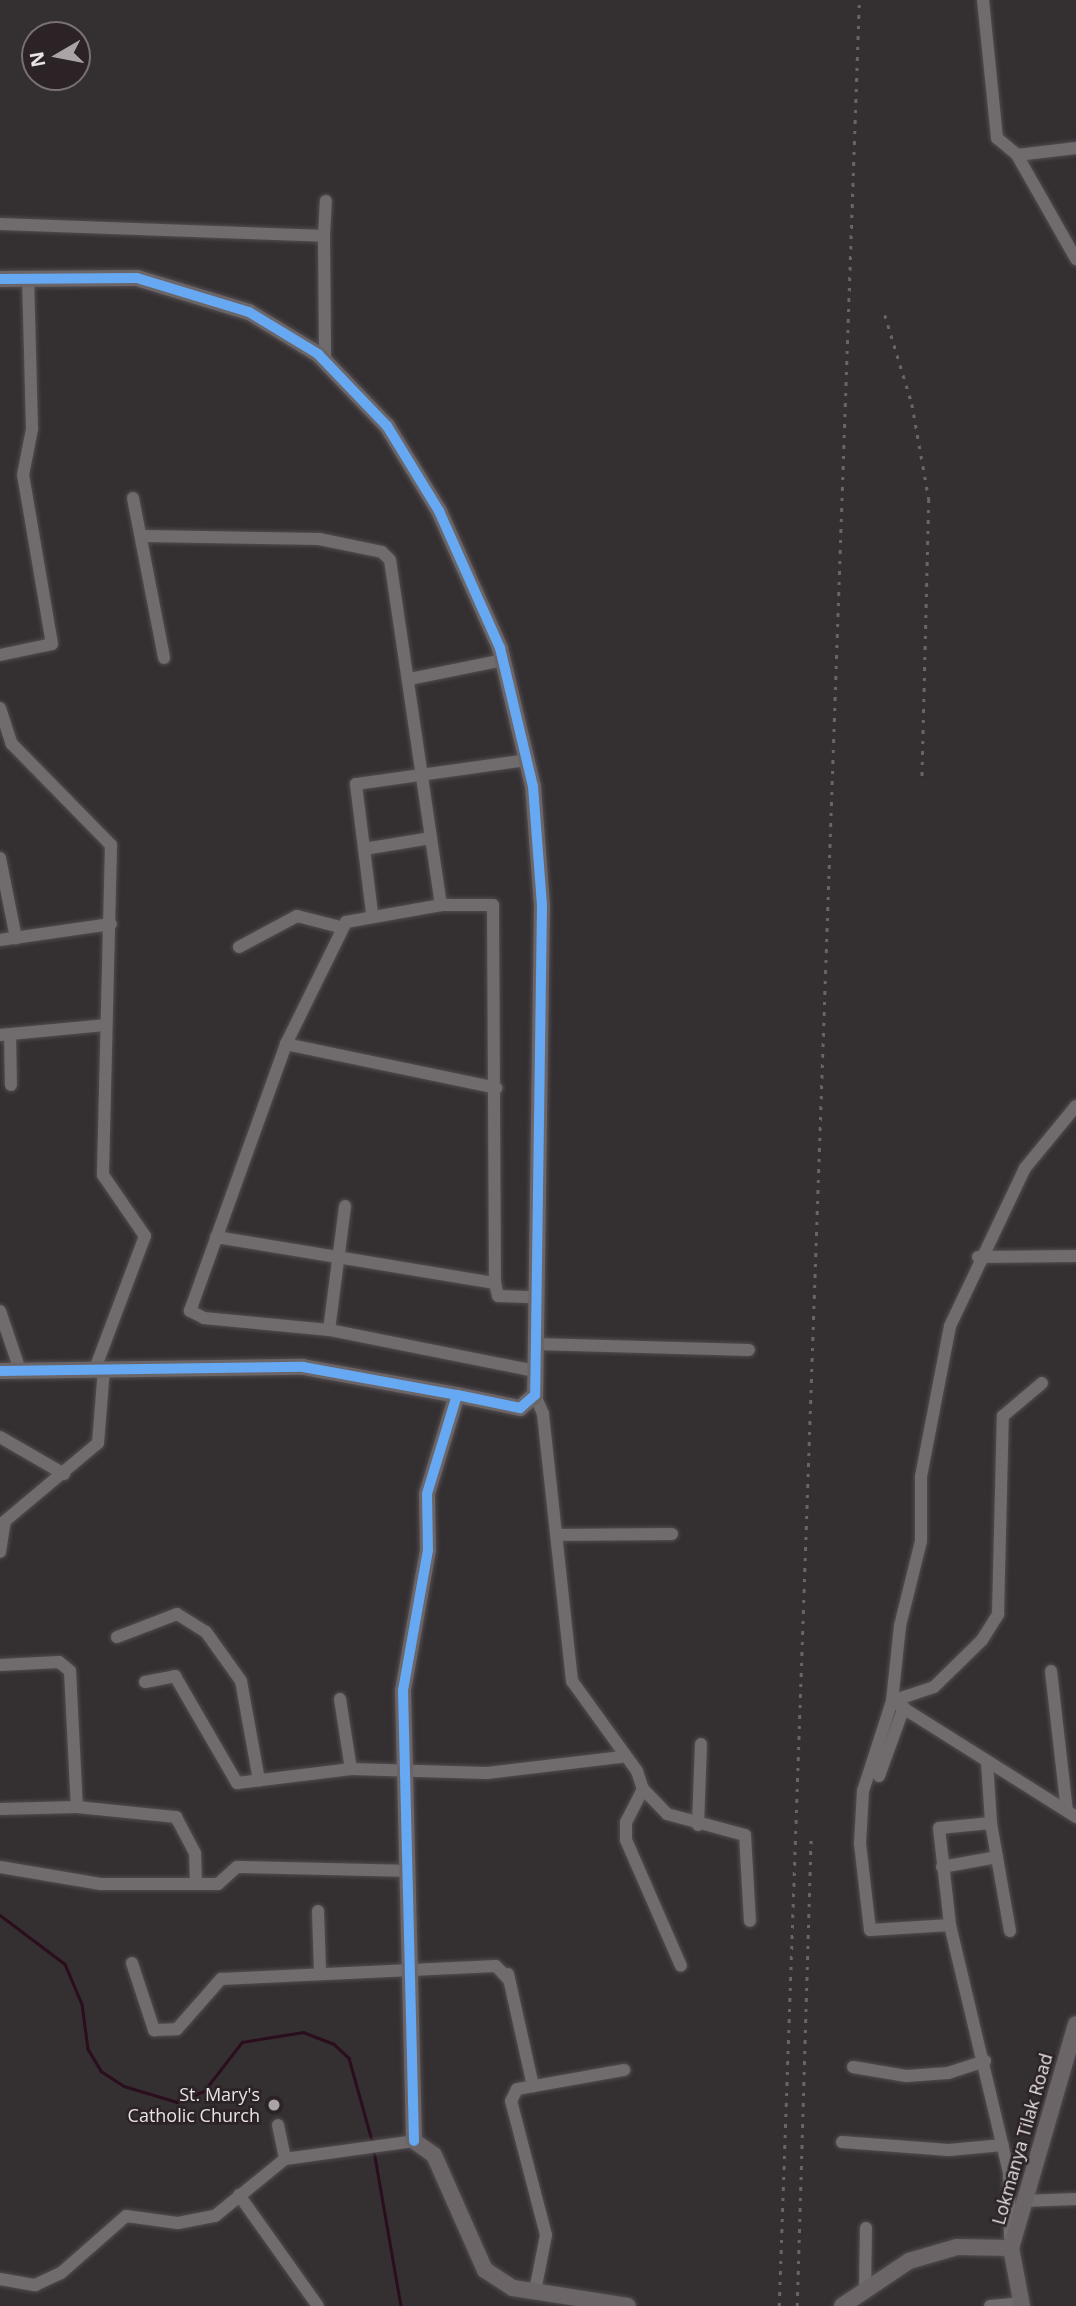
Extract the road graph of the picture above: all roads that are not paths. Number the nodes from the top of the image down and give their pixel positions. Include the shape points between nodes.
1 (983, 0) edge
2 (1076, 149) edge
3 (1017, 155) junction
4 (326, 201) dead end
5 (0, 224) edge
6 (324, 236) junction
7 (1076, 260) edge
8 (28, 278) junction
9 (0, 279) edge
10 (325, 362) junction
11 (133, 498) dead end
12 (145, 536) junction
13 (0, 655) edge
14 (164, 658) dead end
15 (503, 660) junction
16 (410, 679) junction
17 (0, 708) edge
18 (5, 734) edge
19 (527, 760) junction
20 (421, 772) junction
21 (431, 838) junction
22 (364, 849) junction
23 (0, 858) edge
24 (441, 905) junction
25 (372, 913) junction
26 (111, 924) junction
27 (340, 927) junction
28 (16, 938) junction
29 (0, 940) edge
30 (239, 947) dead end
31 (105, 1025) junction
32 (5, 1035) edge
33 (286, 1044) junction
34 (11, 1085) dead end
35 (496, 1088) junction
36 (1076, 1106) edge
37 (345, 1206) dead end
38 (216, 1237) junction
39 (1076, 1256) edge
40 (978, 1257) junction
41 (338, 1259) junction
42 (495, 1283) junction
43 (536, 1297) junction
44 (0, 1311) edge
45 (329, 1330) junction
46 (536, 1344) junction
47 (749, 1350) dead end
48 (99, 1369) junction
49 (20, 1370) junction
50 (0, 1371) edge
51 (536, 1371) junction
52 (1042, 1383) dead end
53 (457, 1395) junction
54 (535, 1395) junction
55 (0, 1437) edge
56 (64, 1474) junction
57 (672, 1534) dead end
58 (558, 1535) junction
59 (0, 1552) edge
60 (117, 1637) dead end
61 (0, 1665) edge
62 (1051, 1671) dead end
63 (145, 1682) dead end
64 (340, 1699) dead end
65 (898, 1704) junction
66 (701, 1744) dead end
67 (622, 1757) junction
68 (987, 1762) junction
69 (351, 1769) junction
70 (405, 1769) junction
71 (880, 1776) dead end
72 (259, 1780) junction
73 (643, 1789) junction
74 (77, 1807) junction
75 (0, 1809) edge
76 (1072, 1814) edge
77 (990, 1823) junction
78 (698, 1825) junction
79 (997, 1857) junction
80 (0, 1867) edge
81 (942, 1867) junction
82 (407, 1871) junction
83 (196, 1882) junction
84 (318, 1911) dead end
85 (750, 1921) dead end
86 (950, 1925) junction
87 (1010, 1931) dead end
88 (132, 1963) dead end
89 (681, 1966) dead end
90 (320, 1970) junction
91 (410, 1972) junction
92 (1076, 2024) edge
93 (985, 2062) junction
94 (853, 2067) dead end
95 (624, 2070) dead end
96 (533, 2086) junction
97 (278, 2125) dead end
98 (414, 2141) junction
99 (842, 2142) dead end
100 (1003, 2145) junction
101 (285, 2159) junction
102 (239, 2194) junction
103 (1076, 2199) edge
104 (1023, 2201) junction
105 (866, 2228) dead end
106 (1011, 2248) junction
107 (0, 2279) edge
108 (865, 2290) junction
109 (534, 2291) junction
110 (1022, 2305) edge
111 (318, 2306) edge
112 (628, 2306) edge
113 (842, 2306) edge
114 (990, 2306) edge

1 - 3 street via 997,138
2 - 3 street
3 - 7 street
4 - 6 street
5 - 6 street
6 - 10 street
8 - 9 street
8 - 10 street via 68,283 137,278 249,312
8 - 13 street via 32,429 23,475 52,644
10 - 15 street via 387,426 439,511
11 - 12 street
12 - 14 street
12 - 16 street via 319,539 382,552 390,560
15 - 16 street
15 - 19 street
16 - 20 street
17 - 18 street
18 - 26 street via 111,845
19 - 20 street
19 - 43 street via 542,905
20 - 21 street
20 - 22 street via 356,784
21 - 22 street
21 - 24 street
22 - 25 street
23 - 28 street
24 - 25 street
24 - 35 street via 493,905
25 - 27 street
26 - 28 street
26 - 31 street
27 - 30 street via 297,916
27 - 33 street
28 - 29 street
31 - 32 street
31 - 48 street via 103,1175 145,1236
32 - 34 street
33 - 35 street
33 - 38 street
35 - 42 street
36 - 40 street via 1025,1168
37 - 41 street
38 - 41 street
38 - 45 street via 191,1311 204,1318
39 - 40 street
40 - 65 street via 950,1326 921,1476 921,1541 900,1626
41 - 42 street
41 - 45 street
42 - 43 street via 498,1296
43 - 46 street
44 - 49 street
45 - 51 street
46 - 47 street
46 - 51 street
48 - 49 street
48 - 53 street via 303,1367
48 - 56 street via 98,1443
49 - 50 street
51 - 54 street
52 - 65 street via 1003,1416 998,1614 982,1640 934,1687
53 - 54 street via 520,1408
53 - 70 street via 427,1494 428,1550 402,1690
54 - 58 street
55 - 56 street
56 - 59 street via 5,1521
57 - 58 street
58 - 67 street via 572,1681
60 - 72 street via 177,1614 206,1632 242,1681
61 - 74 street via 59,1662 71,1671
62 - 76 street
63 - 72 street via 175,1676 226,1772 237,1783
64 - 69 street
65 - 68 street
65 - 71 street
65 - 86 street via 863,1791 863,1905 870,1930
66 - 78 street
67 - 70 street via 487,1773
67 - 73 street via 637,1771
68 - 76 street
68 - 77 street
69 - 70 street
69 - 72 street
70 - 82 street
73 - 78 street via 667,1814
73 - 89 street via 626,1822 626,1840
74 - 75 street
74 - 83 street via 176,1817 195,1853
77 - 79 street
77 - 81 street via 939,1828
78 - 85 street via 745,1835
79 - 81 street
79 - 87 street
80 - 83 street via 101,1884
81 - 86 street
82 - 83 street via 237,1867 218,1884
82 - 91 street
84 - 90 street
86 - 93 street
88 - 90 street via 154,2029 177,2029 221,1979
90 - 91 street
91 - 96 street via 496,1966 508,1975
91 - 98 street
92 - 104 street, Lokmanya Tilak Road
93 - 94 street via 948,2073 906,2076
93 - 100 street
95 - 96 street
96 - 109 street via 517,2089 511,2101 547,2235
97 - 101 street
98 - 101 street
98 - 109 street via 434,2155 485,2270 513,2288
99 - 100 street via 949,2150
100 - 106 street
101 - 102 street
102 - 107 street via 215,2216 178,2223 126,2216 61,2273 35,2284
102 - 111 street
103 - 104 street
104 - 106 street, Lokmanya Tilak Road
105 - 108 street
106 - 108 street via 957,2247 909,2261
106 - 110 street, Lokmanya Tilak Road
108 - 113 street
109 - 112 street
110 - 114 street

